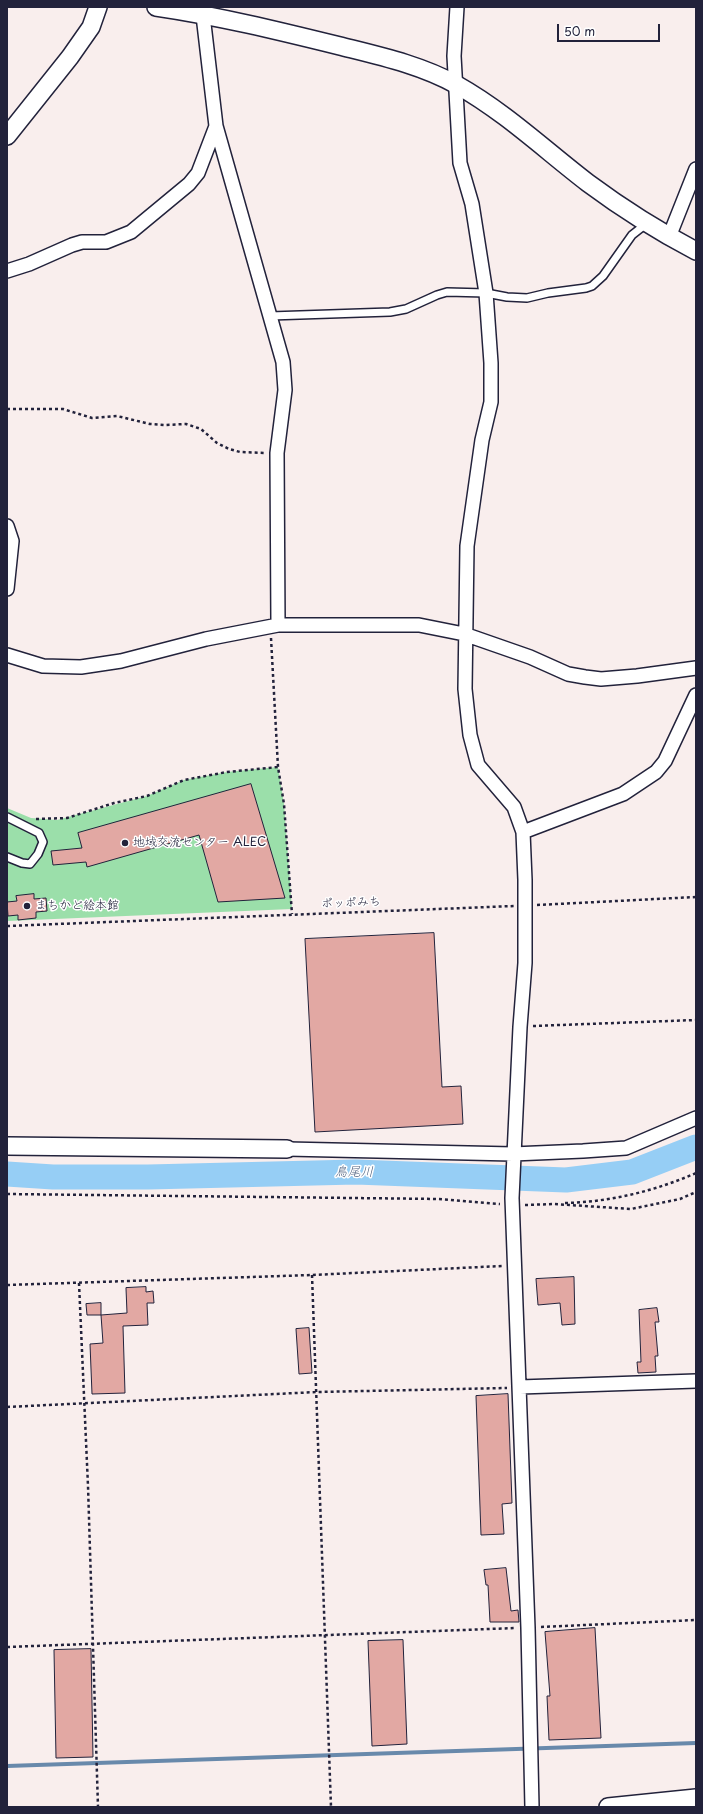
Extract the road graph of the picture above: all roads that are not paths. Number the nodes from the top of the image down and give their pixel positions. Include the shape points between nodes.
1 (98, 7) edge
2 (156, 7) edge
3 (458, 7) edge
4 (203, 11) edge
5 (456, 84) junction
6 (14, 121) edge
7 (216, 126) junction
8 (7, 136) edge
9 (696, 169) edge
10 (646, 224) junction
11 (669, 237) junction
12 (696, 251) edge
13 (7, 271) edge
14 (486, 293) junction
15 (270, 316) junction
16 (7, 526) edge
17 (7, 590) edge
18 (274, 626) junction
19 (464, 634) junction
20 (7, 655) edge
21 (696, 668) edge
22 (696, 695) edge
23 (7, 817) edge
24 (523, 832) junction
25 (7, 857) edge
26 (696, 1118) edge
27 (7, 1146) edge
28 (287, 1149) joint
29 (513, 1157) junction
30 (696, 1381) edge
31 (520, 1388) junction
32 (686, 1801) edge
33 (532, 1807) edge
34 (608, 1807) edge

1 - 6 street via 91,27
2 - 4 street
3 - 5 street via 454,56
4 - 5 street via 423,69
4 - 7 street
5 - 10 street via 491,106 588,183
5 - 14 street via 460,163 472,204
6 - 8 street
7 - 13 street via 198,173 189,184 131,232 106,242 82,242 72,245
7 - 15 street
9 - 11 street
10 - 11 street
10 - 14 lane via 632,235 603,276 592,286 527,298
11 - 12 street
14 - 15 lane via 447,292 406,309 374,314
14 - 19 street via 491,363 490,402 467,546
15 - 18 street via 283,362 285,390 277,453
16 - 17 street via 12,541
18 - 19 street via 419,625
18 - 20 street via 206,638 94,666 42,666
19 - 21 street via 530,657 568,674 585,677 637,676
19 - 24 street via 465,689 470,735 478,765 514,807
22 - 24 street via 665,761 656,772 623,794
23 - 25 lane via 39,834 43,842 30,864
24 - 29 street via 525,963
26 - 29 street via 626,1148
27 - 28 street
28 - 29 street
29 - 31 street
30 - 31 street
31 - 33 street
32 - 34 street

